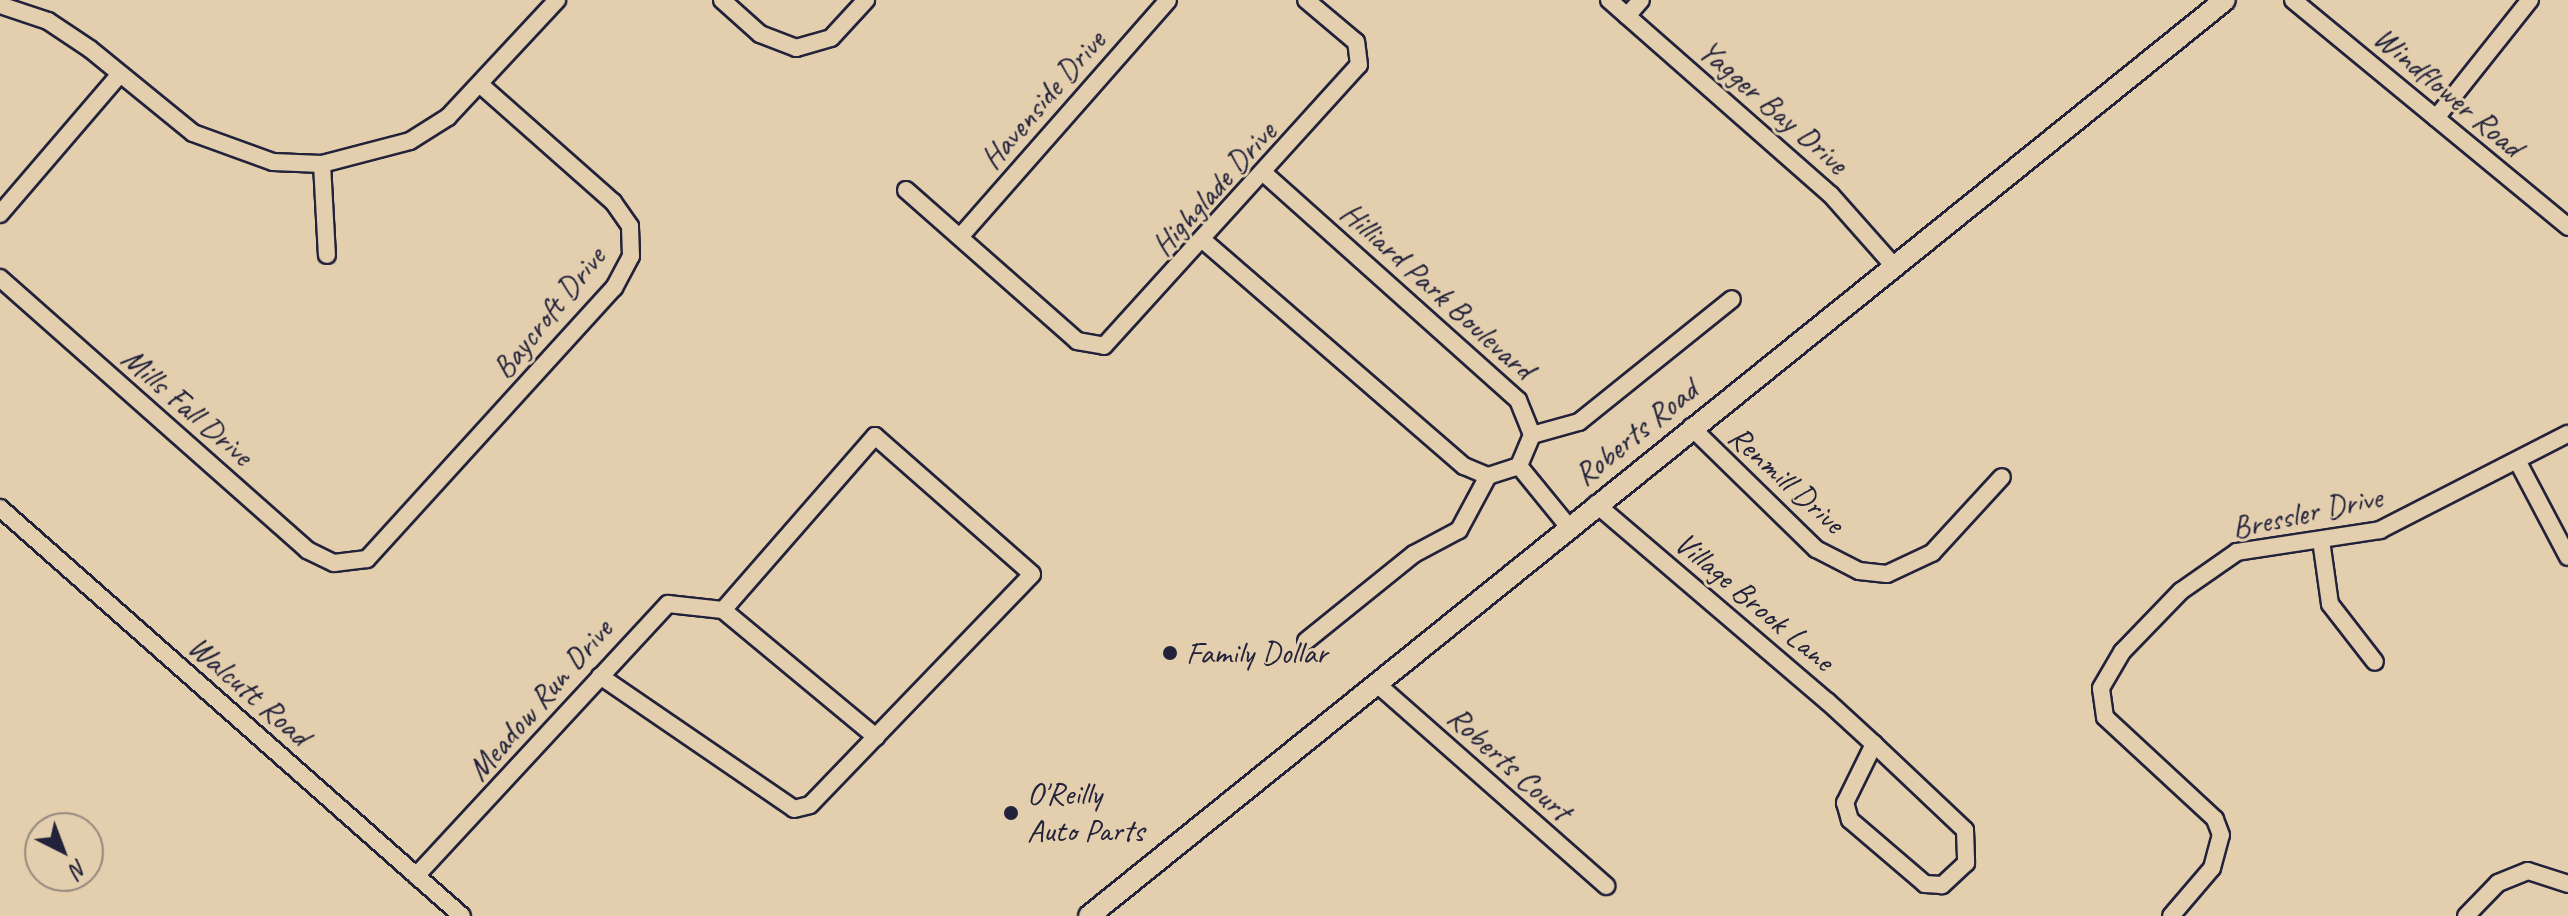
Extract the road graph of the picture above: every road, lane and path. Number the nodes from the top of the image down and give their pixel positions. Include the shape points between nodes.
1 (557, 0) edge
2 (722, 0) edge
3 (866, 0) edge
4 (1168, 0) edge
5 (1306, 0) edge
6 (1609, 0) edge
7 (1641, 0) edge
8 (2225, 0) edge
9 (2293, 0) edge
10 (2530, 0) edge
11 (0, 5) edge
12 (1627, 16) junction
13 (119, 75) junction
14 (482, 86) junction
15 (2436, 118) junction
16 (322, 164) junction
17 (1265, 174) junction
18 (906, 190) dead end
19 (0, 214) edge
20 (2568, 227) edge
21 (960, 237) junction
22 (1204, 241) junction
23 (327, 255) dead end
24 (1892, 264) junction
25 (0, 278) edge
26 (1732, 299) dead end
27 (1691, 427) junction
28 (2568, 434) edge
29 (1532, 435) junction
30 (2519, 464) junction
31 (1519, 466) junction
32 (1488, 476) junction
33 (2002, 477) dead end
34 (1596, 504) junction
35 (0, 508) edge
36 (1568, 526) junction
37 (2321, 540) junction
38 (2568, 557) edge
39 (345, 564) joint
40 (723, 610) junction
41 (1306, 641) dead end
42 (2375, 662) dead end
43 (600, 676) junction
44 (1376, 683) junction
45 (876, 737) junction
46 (1874, 744) junction
47 (416, 876) junction
48 (2568, 884) edge
49 (1606, 886) dead end
50 (462, 916) edge
51 (1089, 916) edge
52 (2171, 916) edge
53 (2466, 916) edge

1 - 14 street
2 - 3 street via 775,43 804,48 831,38
4 - 21 street, Havenside Drive
5 - 17 street, Highglade Drive via 1356,42 1352,76
6 - 12 street, Yagger Bay Drive
7 - 12 street
8 - 24 main road, Roberts Road
9 - 15 street, Windflower Road
10 - 15 street
11 - 13 street via 48,21
12 - 24 street, Yagger Bay Drive via 1831,195
13 - 16 street via 193,133 229,150
13 - 19 street
14 - 16 street via 410,141
14 - 39 street, Baycroft Drive via 613,202 630,226 631,256 614,288 387,544
15 - 20 street, Windflower Road
16 - 23 street
17 - 22 street, Highglade Drive
17 - 29 street, Hilliard Park Boulevard via 1518,400
18 - 21 street
21 - 22 street, Highglade Drive via 1090,347 1117,339
22 - 32 street via 1464,466
24 - 27 main road, Roberts Road
25 - 39 street, Mills Fall Drive via 307,550
26 - 29 street via 1579,422
27 - 33 street, Renmill Drive via 1816,549 1859,571 1887,574 1932,553
27 - 34 main road, Roberts Road
28 - 30 street, Bressler Drive
29 - 31 street
30 - 37 street, Bressler Drive via 2380,530
30 - 38 street
31 - 32 street
31 - 36 street
32 - 41 street via 1459,530 1414,554
34 - 36 main road, Roberts Road
34 - 46 street, Village Brook Lane
35 - 47 street, Walcutt Road
36 - 44 main road, Roberts Road
37 - 42 street via 2330,604
37 - 52 street, Bressler Drive via 2237,552 2206,569 2105,675 2102,711 2114,731 2215,819 2221,835 2212,868
40 - 43 street, Meadow Run Drive via 668,604
40 - 45 street
40 - 45 street via 875,436 1032,574
43 - 45 street via 794,809 810,805
43 - 47 street, Meadow Run Drive
44 - 49 street, Roberts Court
44 - 51 main road, Roberts Road
46 - 46 street, Village Brook Lane via 1845,803 1850,820 1925,884 1942,885 1966,863 1965,830
47 - 50 street, Walcutt Road
48 - 53 street via 2528,871 2498,883

